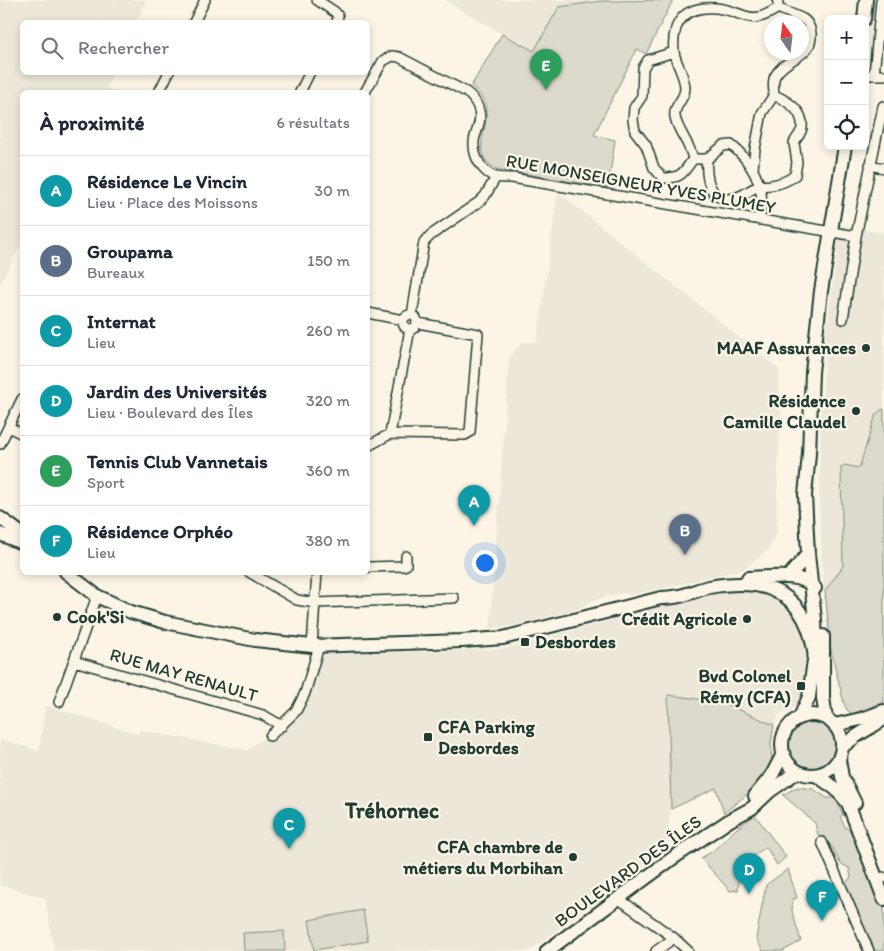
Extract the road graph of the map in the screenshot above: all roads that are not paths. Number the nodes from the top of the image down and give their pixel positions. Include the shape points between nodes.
1 (205, 0) edge
2 (317, 0) edge
3 (866, 0) edge
4 (881, 0) edge
5 (778, 4) edge
6 (864, 15) edge
7 (195, 20) edge
8 (337, 20) edge
9 (674, 52) junction
10 (168, 75) edge
11 (308, 75) edge
12 (870, 75) edge
13 (884, 75) edge
14 (160, 90) edge
15 (301, 90) edge
16 (366, 90) edge
17 (774, 95) junction
18 (883, 106) edge
19 (844, 150) edge
20 (693, 159) junction
21 (708, 159) junction
22 (870, 165) junction
23 (884, 168) edge
24 (753, 169) junction
25 (496, 177) junction
26 (759, 186) junction
27 (759, 220) junction
28 (830, 232) junction
29 (856, 236) junction
30 (370, 313) edge
31 (412, 315) junction
32 (843, 318) dead end
33 (404, 320) junction
34 (414, 326) junction
35 (20, 403) edge
36 (9, 427) junction
37 (20, 433) edge
38 (390, 434) junction
39 (0, 444) edge
40 (370, 445) edge
41 (809, 454) junction
42 (0, 518) edge
43 (20, 533) edge
44 (0, 534) edge
45 (20, 542) edge
46 (808, 554) junction
47 (406, 556) dead end
48 (370, 567) edge
49 (70, 575) edge
50 (253, 575) edge
51 (317, 575) edge
52 (788, 578) junction
53 (811, 584) junction
54 (712, 586) junction
55 (98, 596) junction
56 (454, 598) dead end
57 (315, 603) junction
58 (820, 604) junction
59 (316, 646) junction
60 (815, 658) junction
61 (74, 661) junction
62 (59, 702) dead end
63 (884, 711) edge
64 (800, 717) junction
65 (884, 719) edge
66 (830, 721) junction
67 (282, 726) junction
68 (270, 736) dead end
69 (842, 747) junction
70 (783, 754) junction
71 (839, 760) junction
72 (798, 772) junction
73 (816, 775) junction
74 (730, 820) junction
75 (822, 842) dead end
76 (884, 878) edge
77 (618, 899) junction
78 (884, 899) edge
79 (674, 938) junction
80 (547, 951) edge
81 (656, 951) edge
82 (688, 951) edge
83 (869, 951) edge

1 - 7 street
2 - 8 street via 335,12
3 - 6 main road
4 - 12 street
5 - 9 street via 760,18 718,8 693,9 682,16 677,26
5 - 17 street via 804,20 811,32 807,50 776,74
9 - 20 street via 685,88 675,114
9 - 20 street via 648,60 643,68 642,96 634,108 633,120 635,131 646,145 654,168 664,178 673,179 682,174
10 - 14 street
11 - 15 street
12 - 13 street
16 - 25 street, RUE MONSEIGNEUR YVES PLUMEY via 383,61 392,56 466,92 474,98 478,108 479,126 474,144 476,157 482,167
17 - 24 street via 762,113
17 - 26 street via 796,108 799,116 802,127 794,143 797,170 795,175 781,183
18 - 22 street
19 - 28 main road
20 - 21 street
21 - 24 street via 723,146 731,145
21 - 26 street via 709,183 719,198 726,200 741,196
22 - 23 street
22 - 29 street
24 - 26 street
25 - 27 street, RUE MONSEIGNEUR YVES PLUMEY
25 - 31 street via 479,202 424,242
26 - 27 street
27 - 28 street, RUE MONSEIGNEUR YVES PLUMEY
28 - 29 street, RUE MONSEIGNEUR YVES PLUMEY
28 - 41 main road via 812,372
29 - 32 street
30 - 33 street
31 - 33 street via 405,316
31 - 34 street via 417,319
33 - 34 street via 404,324
34 - 38 street
34 - 38 street via 478,334 470,432 465,435
35 - 36 street
36 - 37 street
36 - 39 street
38 - 40 street
41 - 46 main road via 805,495
41 - 58 main road
42 - 43 main road
44 - 45 main road
46 - 52 main road
46 - 53 main road
47 - 48 street via 403,566
49 - 55 main road
50 - 57 street via 297,600
51 - 57 street
52 - 53 main road via 802,579
52 - 54 main road via 739,578
53 - 58 main road
53 - 60 main road
54 - 59 main road via 693,591 680,589 661,598 503,638
54 - 60 main road via 749,584 784,596 806,619
55 - 59 main road via 131,612 165,622 255,640
55 - 61 street
56 - 57 street
57 - 59 street
58 - 66 main road via 824,645 823,698
59 - 67 street via 305,693 296,711
60 - 64 main road via 809,696
61 - 62 street
61 - 67 street, RUE MAY RENAULT via 263,715
63 - 66 main road via 865,718
64 - 66 main road via 809,714
64 - 70 main road via 783,735
65 - 69 main road
66 - 69 main road via 842,739
67 - 68 street
69 - 71 main road
70 - 72 main road
70 - 74 main road, BOULEVARD DES ÎLES via 765,784
71 - 73 main road via 833,767
71 - 76 main road via 842,777 860,813
72 - 73 main road
72 - 74 main road, BOULEVARD DES ÎLES via 752,808
73 - 78 main road via 836,789 848,803
74 - 77 main road, BOULEVARD DES ÎLES
75 - 83 street
77 - 79 street
77 - 80 main road, BOULEVARD DES ÎLES
79 - 81 street
79 - 82 street

